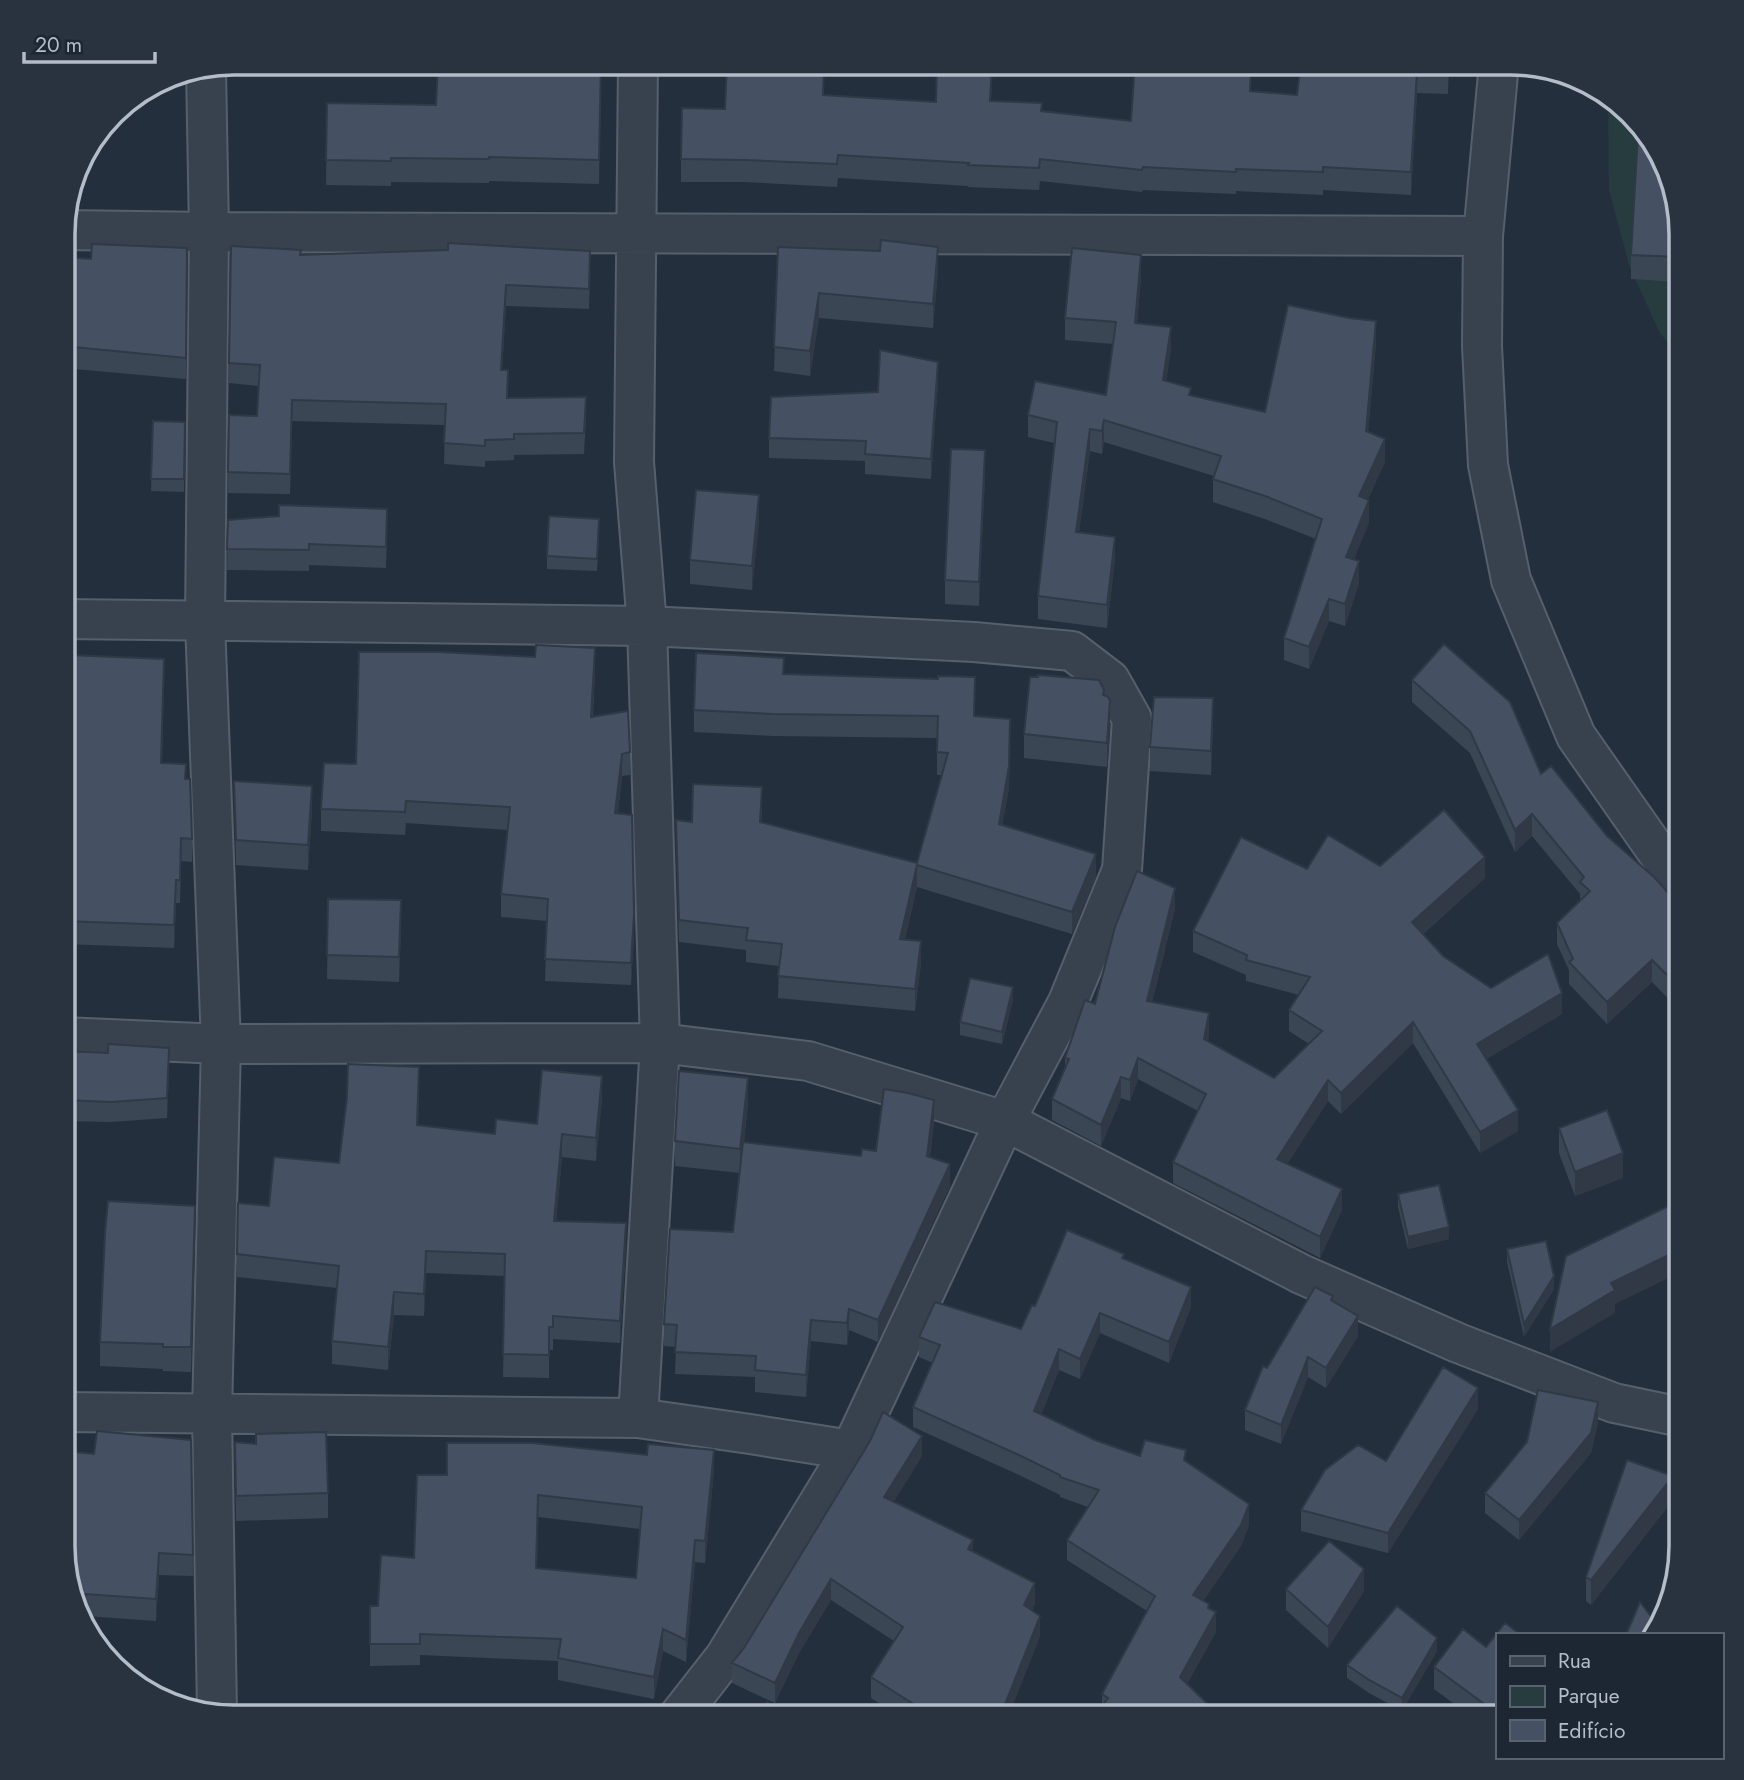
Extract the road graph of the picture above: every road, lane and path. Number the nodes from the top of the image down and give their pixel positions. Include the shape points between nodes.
1 (638, 76) edge
2 (1498, 76) edge
3 (206, 78) edge
4 (76, 230) edge
5 (209, 232) junction
6 (638, 234) junction
7 (1483, 236) junction
8 (76, 620) edge
9 (205, 622) junction
10 (647, 626) junction
11 (1669, 869) edge
12 (75, 1038) edge
13 (660, 1043) junction
14 (222, 1044) junction
15 (1005, 1121) junction
16 (75, 1412) edge
17 (212, 1413) junction
18 (1669, 1414) edge
19 (638, 1419) junction
20 (851, 1450) junction
21 (217, 1703) edge
22 (687, 1705) edge

1 - 6 street
2 - 7 street
3 - 5 street
4 - 5 street
5 - 6 street
5 - 9 street
6 - 7 street
6 - 10 street via 634,462
7 - 11 street via 1488,465 1511,580 1576,737
8 - 9 street
9 - 10 street
9 - 14 street
10 - 13 street
10 - 15 street via 1072,651 1110,681 1132,719 1122,870 1068,1002
12 - 14 street
13 - 14 street
13 - 15 street via 808,1061
13 - 19 street
14 - 17 street
15 - 18 street via 1301,1275 1458,1343 1614,1403
15 - 20 street
16 - 17 street
17 - 19 street
17 - 21 street
19 - 20 street
20 - 22 street via 725,1657

